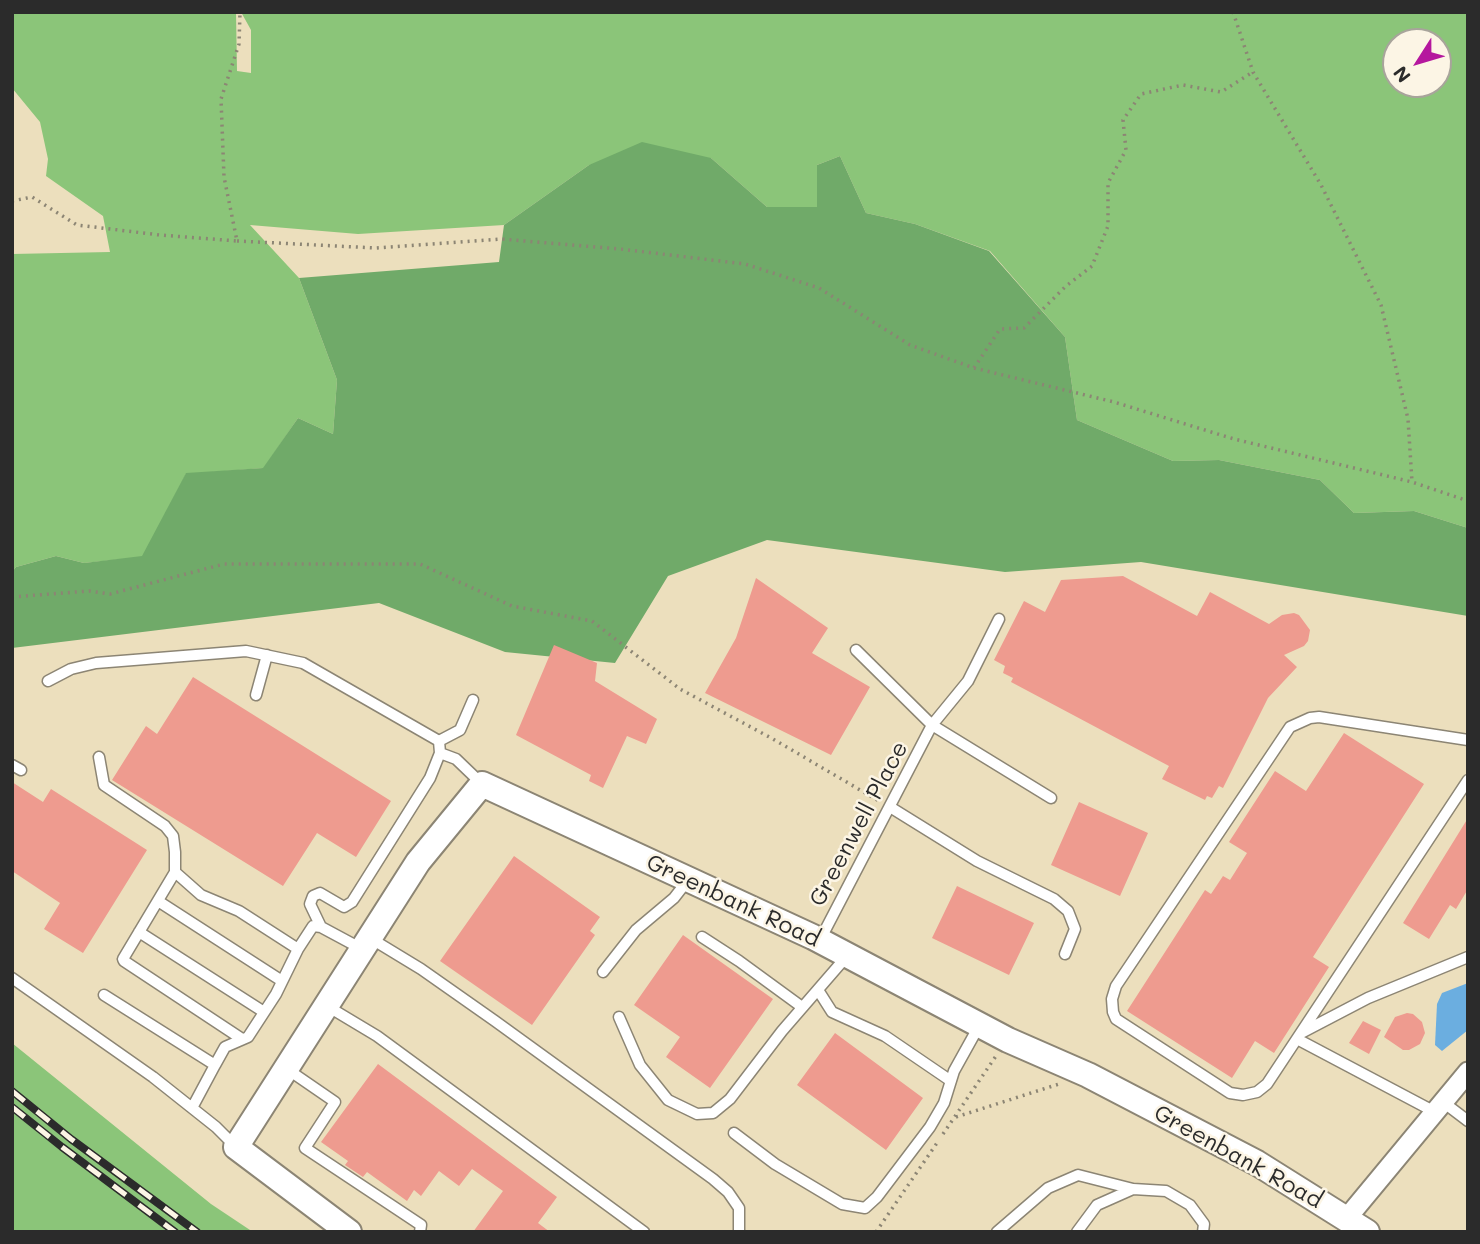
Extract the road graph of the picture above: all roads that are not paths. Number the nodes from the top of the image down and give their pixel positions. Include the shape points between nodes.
1 (999, 619) dead end
2 (856, 650) dead end
3 (267, 655) junction
4 (48, 681) dead end
5 (256, 695) dead end
6 (473, 700) dead end
7 (932, 725) junction
8 (1468, 740) edge
9 (439, 741) junction
10 (440, 753) junction
11 (99, 757) dead end
12 (1468, 779) edge
13 (482, 784) junction
14 (1051, 798) dead end
15 (890, 807) junction
16 (175, 872) junction
17 (689, 880) junction
18 (158, 901) junction
19 (321, 928) junction
20 (139, 932) junction
21 (702, 937) dead end
22 (820, 941) junction
23 (366, 944) junction
24 (298, 949) junction
25 (1065, 954) dead end
26 (847, 955) junction
27 (1468, 957) edge
28 (603, 972) dead end
29 (12, 978) edge
30 (282, 981) junction
31 (818, 990) junction
32 (104, 995) dead end
33 (326, 1006) junction
34 (802, 1007) junction
35 (264, 1012) junction
36 (619, 1017) dead end
37 (979, 1025) junction
38 (1299, 1036) junction
39 (242, 1039) junction
40 (215, 1065) junction
41 (286, 1069) junction
42 (1468, 1072) edge
43 (951, 1082) junction
44 (1439, 1107) junction
45 (192, 1108) junction
46 (1468, 1121) edge
47 (734, 1133) dead end
48 (236, 1147) junction
49 (1133, 1189) junction
50 (1357, 1225) edge
51 (349, 1232) edge
52 (420, 1232) edge
53 (644, 1232) edge
54 (738, 1232) edge
55 (997, 1232) edge
56 (1077, 1232) edge
57 (1203, 1232) edge

1 - 7 lane via 968,681
2 - 7 lane, Greenwell Place
3 - 4 lane via 246,651 96,663
3 - 5 lane
3 - 9 lane via 303,663
6 - 9 lane via 460,730
7 - 14 lane, Greenwell Place
7 - 15 lane, Greenwell Place
8 - 38 lane via 1319,718 1290,727 1115,986 1116,1019 1230,1093 1243,1096 1267,1084
9 - 10 lane
10 - 13 lane via 456,760
10 - 19 lane via 430,778 352,902 344,907 320,893 313,896 310,904
11 - 16 lane via 104,785 169,830
12 - 38 lane
13 - 17 street, Greenbank Road
13 - 23 street via 418,862
15 - 22 lane, Greenwell Place
15 - 25 lane via 977,861 1054,899 1068,911 1076,929
16 - 18 lane
16 - 24 lane via 201,895 239,911
17 - 22 street, Greenbank Road
17 - 28 lane via 636,930
18 - 20 lane
18 - 30 lane
19 - 23 lane
19 - 24 lane via 313,926
20 - 35 lane
20 - 39 lane via 125,962
21 - 34 lane
22 - 26 street, Greenbank Road
23 - 33 street
23 - 54 lane via 432,976 713,1179 739,1208
24 - 30 lane
26 - 31 lane
26 - 37 street, Greenbank Road
27 - 38 lane via 1368,998
29 - 45 lane
30 - 35 lane
31 - 34 lane
31 - 43 lane via 832,1012 885,1036
32 - 40 lane
33 - 41 street
33 - 53 lane via 377,1036
34 - 36 lane via 730,1099 713,1113 698,1114 668,1100 640,1065
35 - 39 lane
37 - 43 lane
37 - 50 street, Greenbank Road via 1088,1075 1257,1163
38 - 44 lane
39 - 40 lane via 225,1047
40 - 45 lane
41 - 48 street
41 - 52 lane via 335,1102 305,1149 421,1226
42 - 44 street
43 - 47 lane via 930,1127 865,1209 842,1204
44 - 46 lane
44 - 50 street
45 - 48 lane
48 - 51 street
49 - 55 lane via 1078,1175 1048,1188
49 - 56 lane via 1097,1205
49 - 57 lane via 1166,1191 1190,1205 1204,1224

